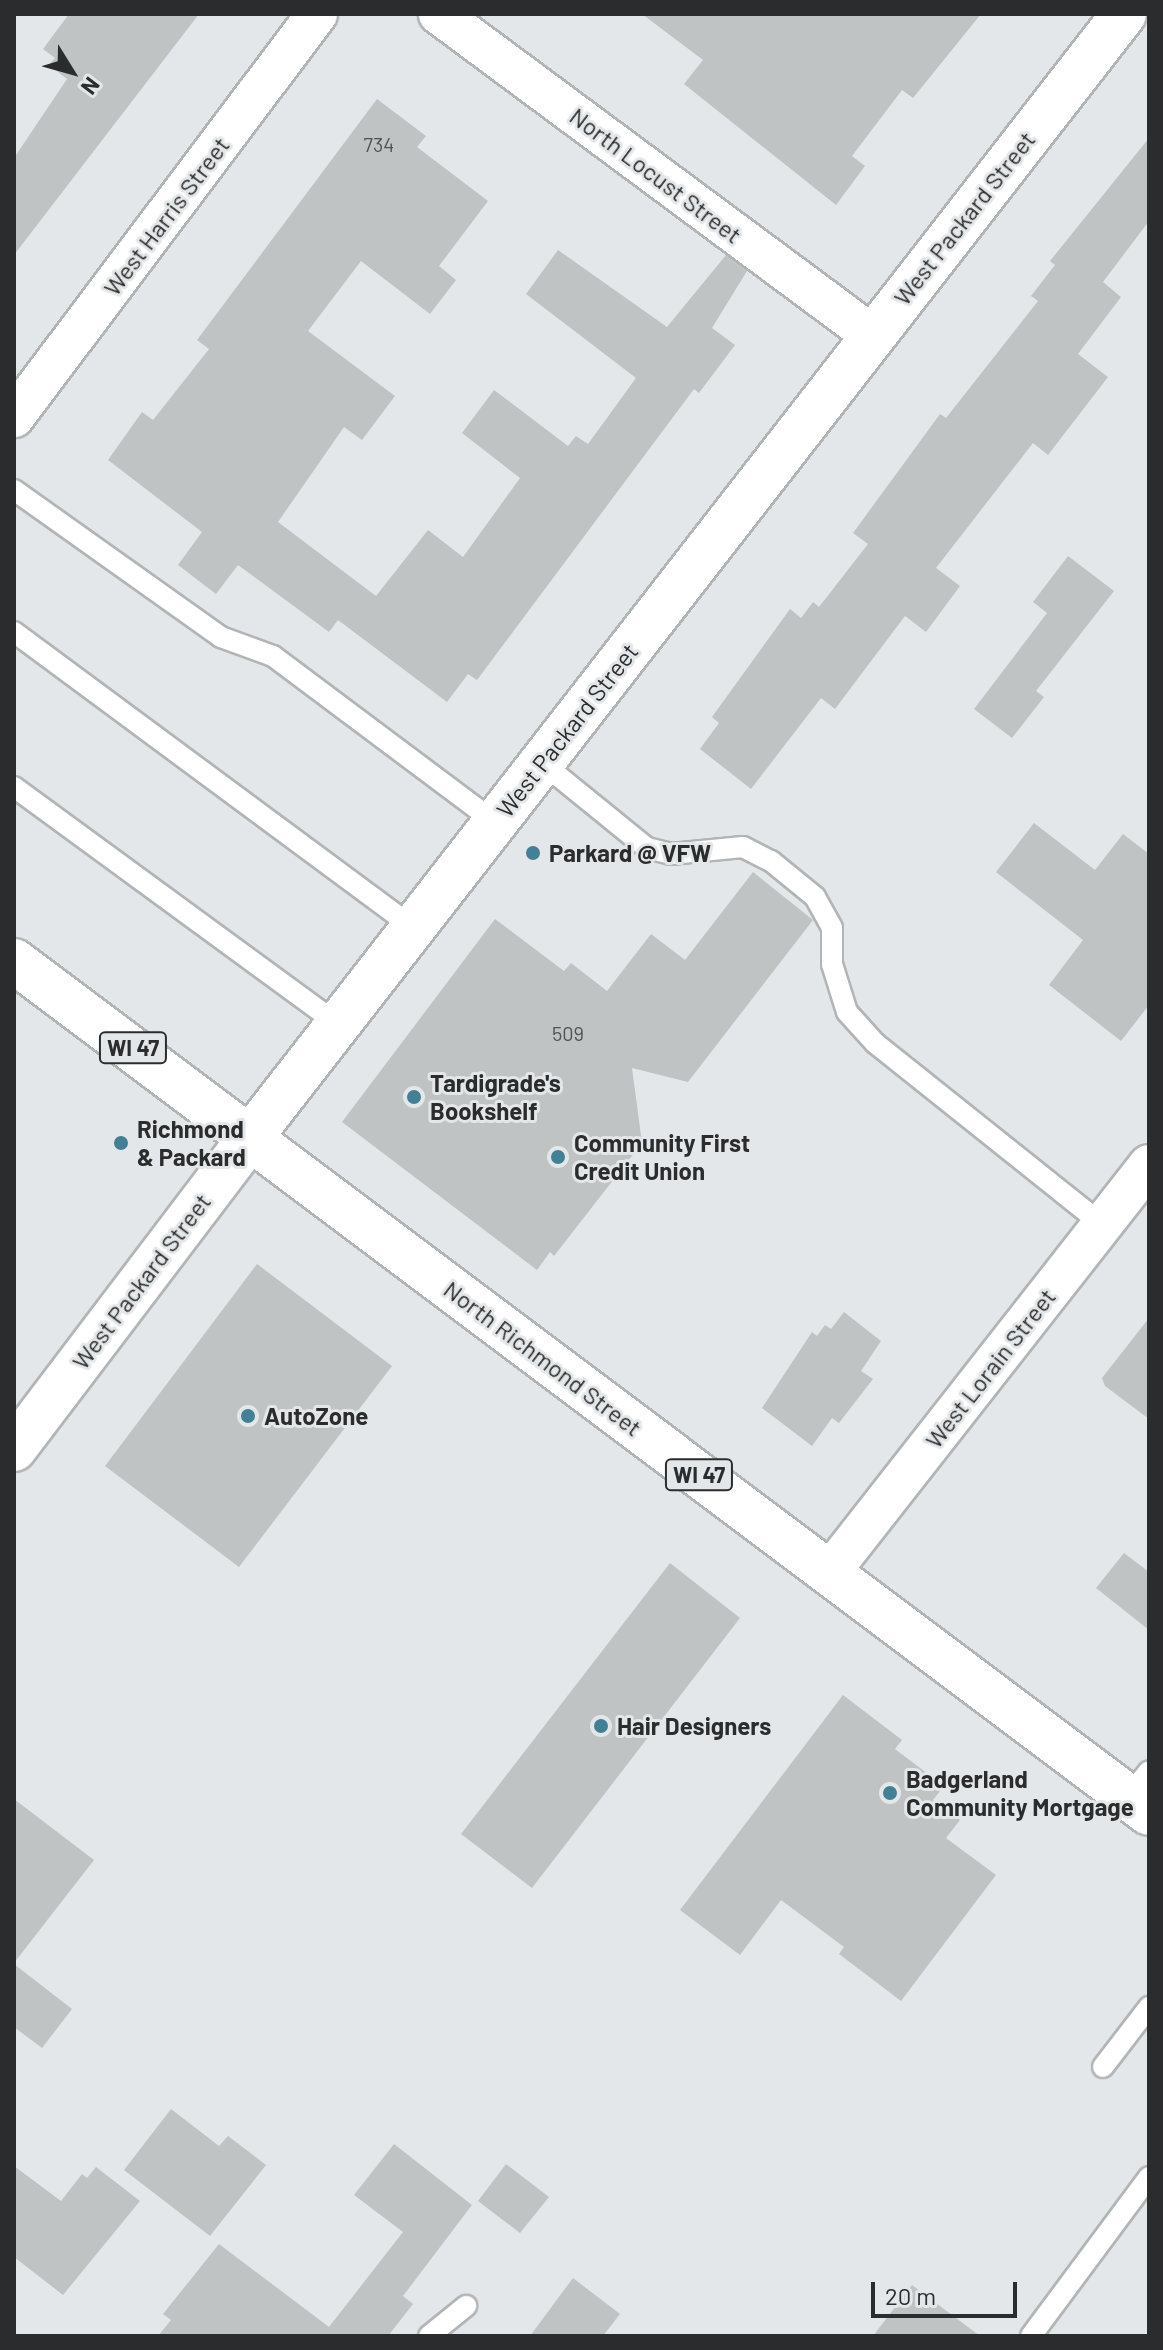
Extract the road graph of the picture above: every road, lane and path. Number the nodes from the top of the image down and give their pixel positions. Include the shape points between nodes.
1 (317, 14) edge
2 (439, 14) edge
3 (1124, 14) edge
4 (873, 336) junction
5 (14, 417) edge
6 (14, 490) edge
7 (14, 632) edge
8 (541, 762) junction
9 (14, 787) edge
10 (495, 822) junction
11 (413, 927) junction
12 (14, 961) edge
13 (339, 1025) junction
14 (252, 1135) junction
15 (1149, 1165) edge
16 (1102, 1224) junction
17 (14, 1449) edge
18 (830, 1572) junction
19 (1142, 1794) edge
20 (1149, 2007) edge
21 (1103, 2067) dead end
22 (1149, 2177) edge
23 (466, 2306) dead end
24 (429, 2336) edge
25 (1031, 2336) edge

1 - 5 street, West Harris Street
2 - 4 street, North Locust Street
3 - 4 street, West Packard Street
4 - 8 street, West Packard Street
6 - 10 lane via 221,637 273,656
7 - 11 lane
8 - 10 street, West Packard Street
8 - 16 lane via 647,848 671,854 743,847 771,861 815,897 832,928 832,964 847,1012 875,1043
9 - 13 lane
10 - 11 street, West Packard Street
11 - 13 street, West Packard Street
12 - 14 street, North Richmond Street / WI 47
13 - 14 street, West Packard Street
14 - 17 street, West Packard Street
14 - 18 street, North Richmond Street / WI 47
15 - 16 street, West Lorain Street
16 - 18 street, West Lorain Street
18 - 19 street, North Richmond Street / WI 47
20 - 21 lane
22 - 25 lane
23 - 24 lane

